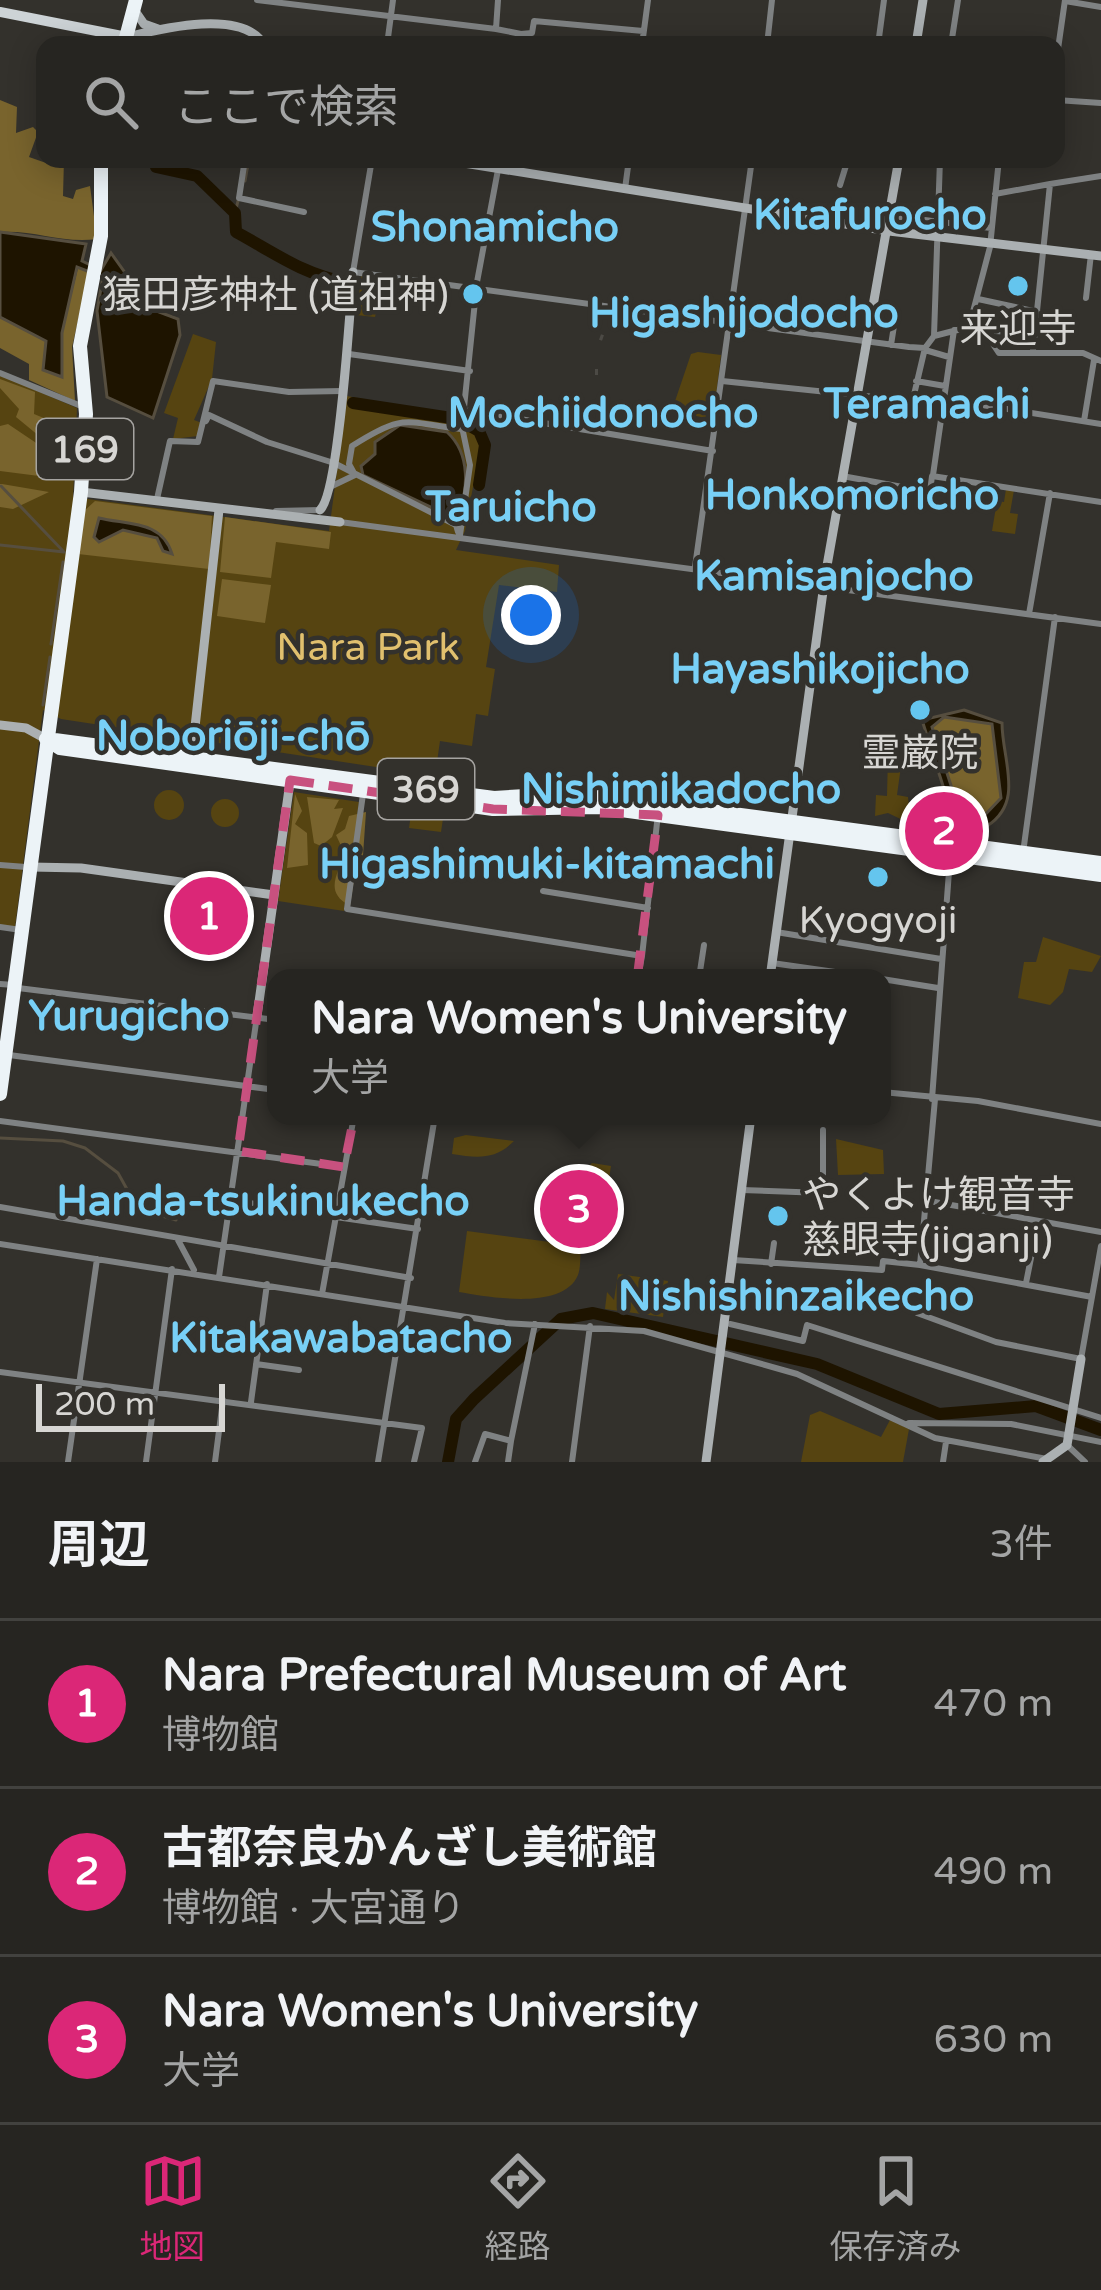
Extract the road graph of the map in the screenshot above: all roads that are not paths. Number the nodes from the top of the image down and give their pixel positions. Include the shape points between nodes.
1 (257, 0) edge
2 (393, 0) edge
3 (498, 0) edge
4 (648, 0) edge
5 (772, 0) edge
6 (884, 0) edge
7 (923, 0) edge
8 (958, 0) edge
9 (1065, 1) edge
10 (135, 6) edge
11 (1101, 7) edge
12 (0, 12) edge
13 (391, 16) junction
14 (158, 29) junction
15 (496, 29) junction
16 (643, 31) junction
17 (521, 34) joint
18 (103, 36) edge
19 (126, 36) edge
20 (139, 36) edge
21 (259, 36) edge
22 (388, 36) edge
23 (643, 36) edge
24 (767, 36) edge
25 (879, 36) edge
26 (917, 36) edge
27 (952, 36) edge
28 (1060, 36) edge
29 (1065, 101) edge
30 (1101, 104) edge
31 (101, 168) edge
32 (244, 168) edge
33 (370, 168) edge
34 (498, 168) edge
35 (523, 168) edge
36 (627, 168) edge
37 (750, 168) edge
38 (845, 168) edge
39 (898, 168) edge
40 (939, 168) edge
41 (998, 168) edge
42 (1101, 176) edge
43 (1050, 184) junction
44 (840, 185) dead end
45 (625, 189) junction
46 (995, 194) junction
47 (743, 208) junction
48 (304, 212) dead end
49 (891, 215) junction
50 (936, 221) junction
51 (992, 228) junction
52 (889, 231) junction
53 (936, 236) junction
54 (990, 241) junction
55 (1047, 248) junction
56 (1096, 255) edge
57 (353, 272) junction
58 (478, 288) junction
59 (1086, 298) dead end
60 (976, 299) junction
61 (876, 306) junction
62 (1038, 312) junction
63 (728, 323) junction
64 (973, 329) junction
65 (954, 330) junction
66 (1035, 333) junction
67 (934, 336) junction
68 (869, 342) junction
69 (891, 345) junction
70 (925, 349) junction
71 (1033, 351) junction
72 (346, 353) junction
73 (949, 357) junction
74 (1098, 360) edge
75 (470, 371) junction
76 (0, 374) edge
77 (916, 380) junction
78 (721, 381) junction
79 (945, 386) junction
80 (342, 391) junction
81 (857, 393) junction
82 (913, 399) junction
83 (944, 401) junction
84 (86, 408) junction
85 (463, 421) junction
86 (206, 422) junction
87 (1084, 422) junction
88 (1101, 424) edge
89 (352, 446) junction
90 (712, 451) junction
91 (334, 459) junction
92 (355, 475) junction
93 (842, 476) junction
94 (932, 476) junction
95 (330, 489) junction
96 (81, 492) junction
97 (1050, 492) junction
98 (156, 502) junction
99 (1101, 502) edge
100 (219, 510) junction
101 (320, 510) joint
102 (251, 515) junction
103 (340, 522) joint
104 (460, 535) junction
105 (695, 567) junction
106 (824, 584) junction
107 (1029, 614) junction
108 (1055, 617) junction
109 (1101, 624) edge
110 (0, 725) edge
111 (46, 739) junction
112 (197, 762) junction
113 (291, 775) junction
114 (366, 785) junction
115 (658, 810) junction
116 (790, 828) junction
117 (951, 855) junction
118 (1022, 857) junction
119 (1101, 862) edge
120 (0, 865) edge
121 (31, 867) junction
122 (1101, 874) edge
123 (543, 891) dead end
124 (274, 895) junction
125 (647, 908) junction
126 (0, 927) edge
127 (21, 930) junction
128 (776, 932) junction
129 (704, 945) dead end
130 (642, 956) junction
131 (941, 959) junction
132 (772, 963) junction
133 (640, 969) edge
134 (700, 969) edge
135 (771, 969) edge
136 (815, 969) edge
137 (891, 980) edge
138 (9, 985) edge
139 (939, 988) junction
140 (256, 1016) junction
141 (267, 1018) edge
142 (5, 1054) junction
143 (1, 1083) edge
144 (247, 1086) junction
145 (267, 1089) edge
146 (891, 1093) edge
147 (933, 1099) junction
148 (0, 1121) edge
149 (1101, 1124) edge
150 (352, 1125) edge
151 (434, 1125) edge
152 (750, 1125) edge
153 (823, 1130) dead end
154 (238, 1151) junction
155 (344, 1167) junction
156 (742, 1190) junction
157 (231, 1200) junction
158 (929, 1202) junction
159 (0, 1207) edge
160 (301, 1211) dead end
161 (335, 1217) junction
162 (1038, 1222) junction
163 (418, 1228) junction
164 (1101, 1232) edge
165 (177, 1238) junction
166 (774, 1243) dead end
167 (0, 1244) edge
168 (224, 1246) junction
169 (1101, 1246) edge
170 (97, 1259) junction
171 (733, 1260) junction
172 (327, 1264) junction
173 (771, 1264) junction
174 (920, 1265) junction
175 (172, 1269) junction
176 (196, 1273) junction
177 (220, 1277) junction
178 (411, 1278) junction
179 (1026, 1282) junction
180 (267, 1284) junction
181 (322, 1294) junction
182 (1092, 1297) junction
183 (407, 1306) junction
184 (917, 1313) dead end
185 (535, 1324) junction
186 (730, 1324) dead end
187 (590, 1326) junction
188 (722, 1344) junction
189 (1082, 1359) junction
190 (256, 1364) junction
191 (299, 1370) dead end
192 (0, 1372) edge
193 (80, 1381) junction
194 (155, 1390) junction
195 (224, 1399) junction
196 (251, 1402) junction
197 (1073, 1410) junction
198 (1101, 1418) edge
199 (386, 1421) junction
200 (905, 1423) junction
201 (511, 1441) junction
202 (946, 1442) junction
203 (1068, 1442) junction
204 (1101, 1442) edge
205 (1046, 1461) edge
206 (68, 1462) edge
207 (146, 1462) edge
208 (215, 1462) edge
209 (378, 1462) edge
210 (414, 1462) edge
211 (476, 1462) edge
212 (508, 1462) edge
213 (572, 1462) edge
214 (706, 1462) edge
215 (943, 1462) edge
216 (1085, 1462) edge

1 - 13 street
2 - 13 street
3 - 15 street
4 - 16 street
5 - 24 street
6 - 25 street
7 - 26 street
8 - 27 street
9 - 11 street
9 - 28 street
10 - 14 street
10 - 19 highway
12 - 18 main road
13 - 15 street
13 - 22 street
14 - 20 street
14 - 21 street via 188,23
15 - 17 street
16 - 17 street via 534,21 532,33
16 - 23 street
29 - 30 street
31 - 84 highway, 169 via 101,236 80,346
32 - 48 street via 239,198
33 - 57 street
34 - 58 street
35 - 45 street
36 - 45 street
37 - 47 street
38 - 44 street
39 - 49 street
40 - 50 street
41 - 46 street
42 - 43 street
43 - 46 street
43 - 55 street
45 - 47 street
46 - 51 street
47 - 52 street
47 - 63 street
49 - 50 street
49 - 52 street
50 - 51 street
50 - 53 street
51 - 54 street
52 - 53 street
52 - 61 street
53 - 54 street
53 - 67 street
54 - 55 street
54 - 60 street
55 - 56 street
55 - 62 street
56 - 59 street
57 - 58 street
57 - 72 street
58 - 63 street
58 - 75 street
60 - 62 street
60 - 64 street
61 - 68 street
61 - 69 street via 896,313
62 - 66 street
63 - 68 street
63 - 78 street
64 - 65 street
64 - 66 street
64 - 71 street via 998,353
65 - 67 street
65 - 73 street
66 - 71 street
67 - 70 street
68 - 69 street
68 - 81 street
69 - 70 street
70 - 73 street
70 - 77 street
71 - 74 street
72 - 75 street
72 - 80 street
73 - 79 street
74 - 87 street
75 - 85 street
76 - 84 street
77 - 79 street
77 - 82 street
78 - 81 street
78 - 90 street
79 - 83 street
80 - 86 street via 213,381
80 - 91 street
81 - 82 street
81 - 93 street
82 - 83 street
83 - 87 street
83 - 94 street
84 - 96 highway, 169
85 - 89 street via 396,420
85 - 90 street
85 - 104 street via 470,465
86 - 91 street via 209,415 267,442
86 - 98 street via 198,442 170,440
87 - 88 street
89 - 91 street
89 - 92 street
90 - 105 street
91 - 92 street
91 - 95 street
92 - 95 street
92 - 104 street via 456,525
93 - 94 street via 930,492
93 - 106 street
94 - 97 street
95 - 101 street
96 - 98 street
96 - 111 highway, 169
97 - 99 street
97 - 107 street
98 - 100 street
100 - 102 street
100 - 112 street
101 - 102 street
102 - 103 street
103 - 104 street
104 - 105 street
105 - 106 street
106 - 107 street
106 - 116 street
107 - 108 street
108 - 109 street
108 - 118 street
110 - 111 street
111 - 112 highway, 369
111 - 121 highway
112 - 113 highway, 369
113 - 114 highway, 369
113 - 124 street
114 - 115 highway, 369 via 493,803
114 - 130 street via 347,909
115 - 116 highway, 369
115 - 125 street
116 - 117 highway, 369
116 - 118 highway, 369
116 - 128 street
117 - 118 highway, 369
117 - 131 street
118 - 119 highway, 369
118 - 122 highway, 369
120 - 121 street
121 - 124 street
121 - 127 highway
123 - 125 street
124 - 140 street
125 - 130 street
126 - 127 street
127 - 138 highway
128 - 131 street
128 - 132 street
129 - 134 street
130 - 133 street
131 - 139 street
132 - 135 street
132 - 136 street
137 - 139 street
138 - 140 street
138 - 142 highway
139 - 147 street
140 - 141 street
140 - 144 street
142 - 143 highway
142 - 144 street
144 - 145 street
144 - 154 street
146 - 147 street
147 - 149 street
147 - 158 street
148 - 154 street
150 - 155 street
151 - 163 street
152 - 156 street
153 - 156 street via 823,1193
154 - 155 street
154 - 157 street
155 - 161 street
156 - 171 street
157 - 160 street
157 - 168 street
158 - 162 street
158 - 174 street
159 - 165 street
161 - 163 street
161 - 172 street
162 - 164 street
162 - 179 street
163 - 178 street
165 - 168 street
165 - 176 street
166 - 173 street
167 - 170 street
168 - 172 street
168 - 177 street
169 - 182 street
170 - 175 street
170 - 193 street
171 - 173 street
171 - 188 street
172 - 178 street
172 - 181 street
173 - 174 street
174 - 179 street
175 - 176 street
175 - 194 street
176 - 177 street
177 - 180 street
178 - 183 street
179 - 182 street
180 - 181 street
180 - 190 street
181 - 183 street
182 - 189 street
183 - 185 street
183 - 199 street
184 - 189 street via 996,1342
185 - 187 street
185 - 201 street
186 - 197 street via 802,1341 807,1325
187 - 188 street
187 - 213 street
188 - 200 street
188 - 214 street
189 - 197 street
190 - 191 street
190 - 196 street
192 - 193 street
193 - 194 street
193 - 206 street
194 - 195 street
194 - 207 street
195 - 196 street
195 - 208 street
196 - 199 street
197 - 198 street
197 - 203 street
199 - 209 street
199 - 210 street via 422,1428
200 - 202 street
200 - 203 street via 1011,1424
201 - 211 street via 485,1434
201 - 212 street
202 - 205 street
202 - 215 street
203 - 204 street
203 - 205 street
203 - 216 street

